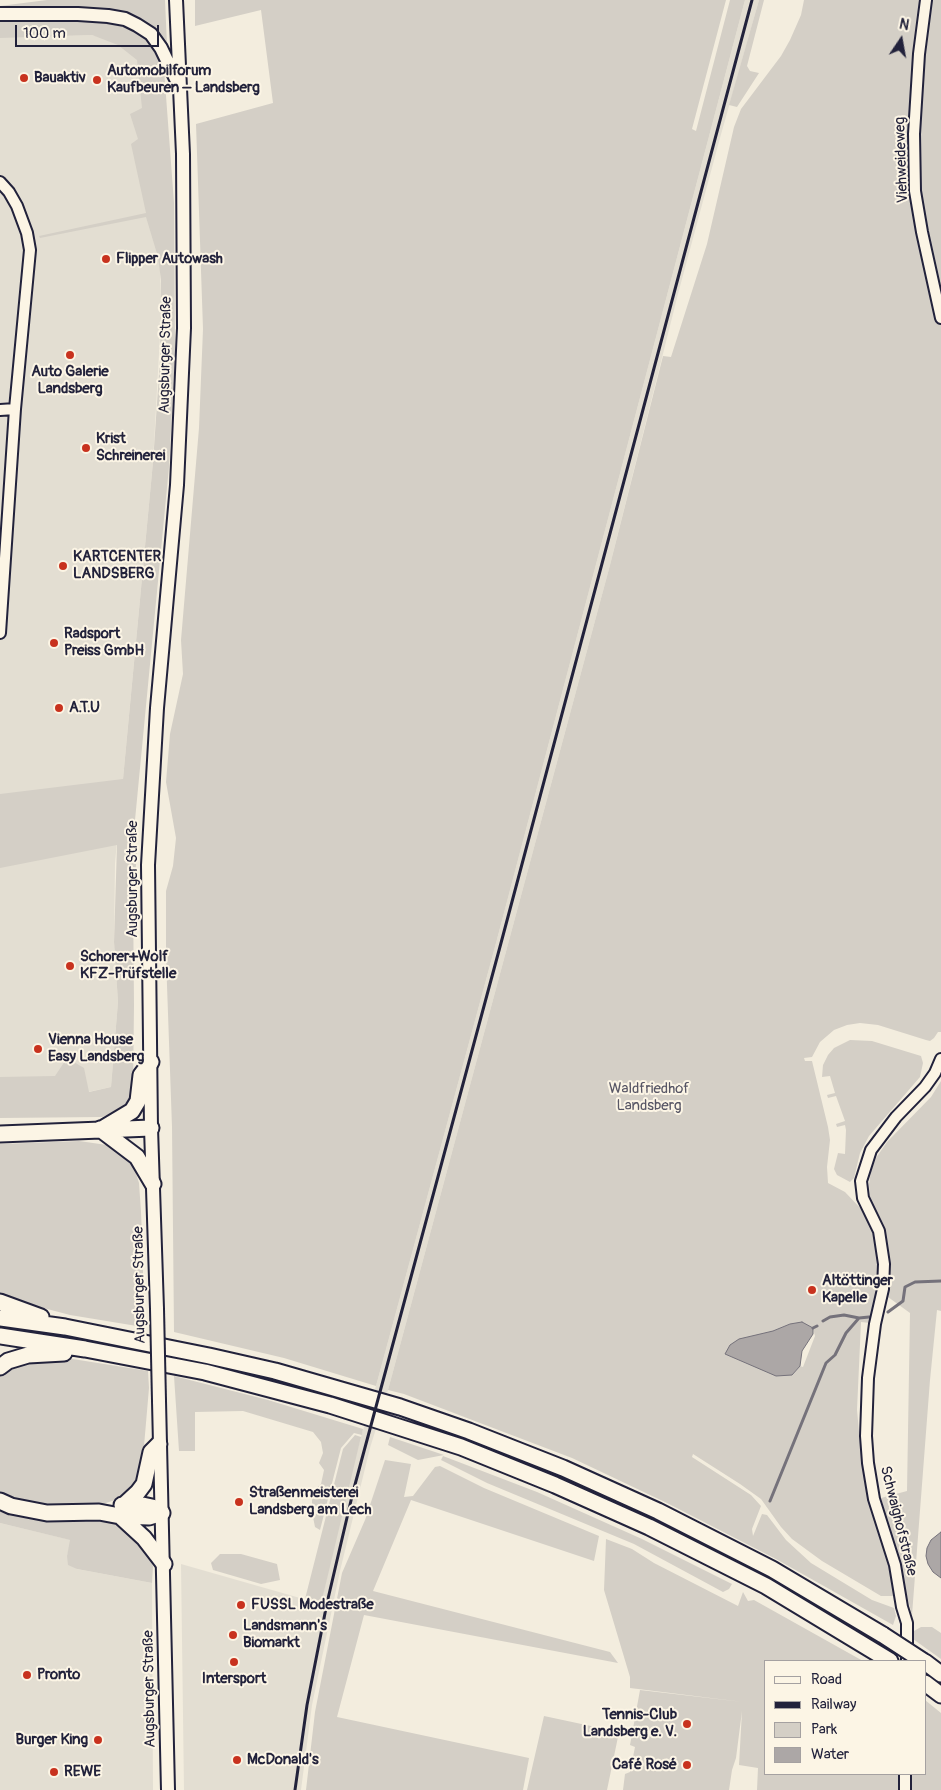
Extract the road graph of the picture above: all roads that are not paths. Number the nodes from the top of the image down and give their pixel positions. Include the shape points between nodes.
1 (176, 0) edge
2 (926, 0) edge
3 (0, 14) edge
4 (179, 86) junction
5 (0, 182) edge
6 (941, 318) edge
7 (15, 409) junction
8 (0, 410) edge
9 (0, 633) edge
10 (941, 1059) edge
11 (151, 1062) junction
12 (152, 1128) junction
13 (100, 1129) junction
14 (0, 1134) edge
15 (153, 1184) junction
16 (0, 1302) edge
17 (0, 1318) edge
18 (66, 1327) junction
19 (0, 1336) edge
20 (123, 1356) junction
21 (0, 1367) edge
22 (159, 1444) junction
23 (0, 1501) edge
24 (123, 1510) junction
25 (162, 1513) junction
26 (164, 1564) junction
27 (886, 1659) edge
28 (907, 1660) edge
29 (921, 1660) edge
30 (926, 1663) edge
31 (941, 1674) edge
32 (926, 1684) edge
33 (941, 1695) edge
34 (905, 1775) edge
35 (168, 1790) edge
36 (905, 1790) edge

1 - 4 main road, Augsburger Straße
2 - 6 street, Viehweideweg via 914,134 915,191
3 - 4 main road via 78,14 125,19 151,34
4 - 11 main road, Augsburger Straße via 183,154 184,328 177,485 150,820
5 - 7 street via 17,206 30,250
7 - 8 street
7 - 9 street
10 - 28 street, Schwaighofstraße via 925,1087 871,1150 862,1181 863,1198 879,1230 884,1264 867,1385 868,1463 874,1499 907,1623
11 - 12 main road, Augsburger Straße
11 - 13 highway via 141,1075 138,1101 132,1111
12 - 13 highway
12 - 15 main road, Augsburger Straße
13 - 14 highway
13 - 15 highway via 138,1157
15 - 22 main road, Augsburger Straße, bridge
16 - 18 highway
17 - 18 highway
18 - 29 highway, bridge via 275,1371 400,1407 469,1431 563,1468 658,1511 772,1569
19 - 20 highway
20 - 21 highway via 56,1352 28,1355
20 - 27 highway via 205,1372 330,1404 555,1484 766,1586
22 - 24 highway via 151,1452 144,1484
22 - 25 main road, Augsburger Straße
23 - 24 highway via 20,1509 47,1513
24 - 25 highway via 152,1507
24 - 26 highway
25 - 26 main road, Augsburger Straße
26 - 35 main road, Augsburger Straße
30 - 31 highway
32 - 33 highway
34 - 36 street

